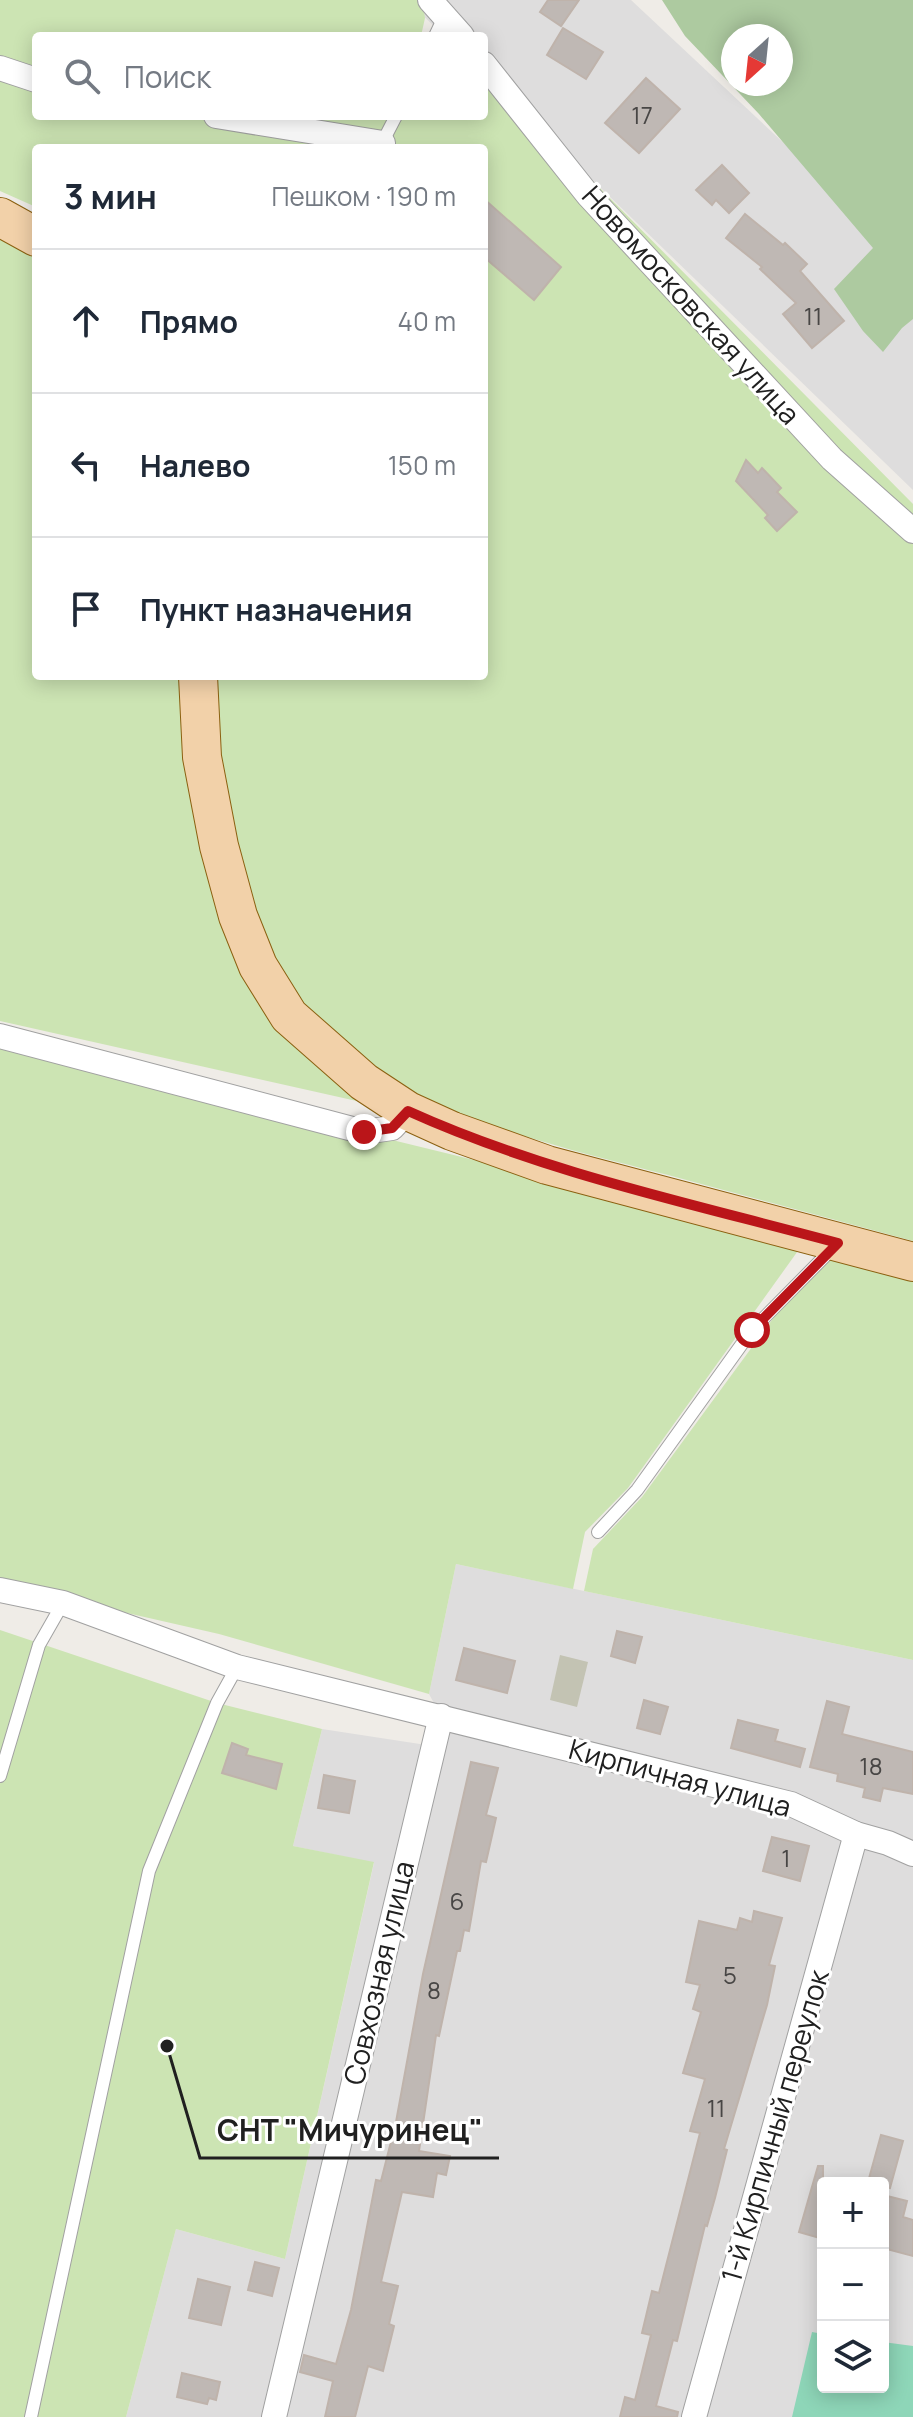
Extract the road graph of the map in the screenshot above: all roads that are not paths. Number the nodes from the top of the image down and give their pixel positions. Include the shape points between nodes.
1 (437, 17) edge
2 (457, 32) edge
3 (0, 68) edge
4 (488, 69) edge
5 (32, 79) edge
6 (239, 120) edge
7 (394, 120) edge
8 (375, 144) edge
9 (382, 144) edge
10 (0, 217) edge
11 (32, 235) edge
12 (913, 531) edge
13 (198, 680) edge
14 (0, 1036) edge
15 (408, 1111) junction
16 (838, 1243) junction
17 (913, 1262) edge
18 (598, 1532) dead end
19 (0, 1590) edge
20 (63, 1603) junction
21 (237, 1667) junction
22 (441, 1716) junction
23 (0, 1776) edge
24 (856, 1834) junction
25 (913, 1854) edge
26 (31, 2417) edge
27 (274, 2417) edge
28 (694, 2417) edge

1 - 2 street
3 - 5 street
4 - 12 street, Новомосковская улица via 588,195 832,459
6 - 8 street
7 - 9 lane
10 - 11 main road
13 - 15 main road via 202,757 219,846 258,966 289,1016 364,1082
14 - 15 street via 364,1132 392,1128
15 - 16 main road via 547,1165
16 - 17 main road
16 - 18 lane via 752,1330 637,1490
19 - 20 street, Кирпичная улица
20 - 21 street, Кирпичная улица
20 - 23 lane via 39,1645
21 - 22 street, Кирпичная улица
21 - 26 lane via 217,1703 149,1871
22 - 24 street, Кирпичная улица via 791,1804
22 - 27 street, Совхозная улица
24 - 25 street, Кирпичная улица
24 - 28 street, 1-й Кирпичный переулок

